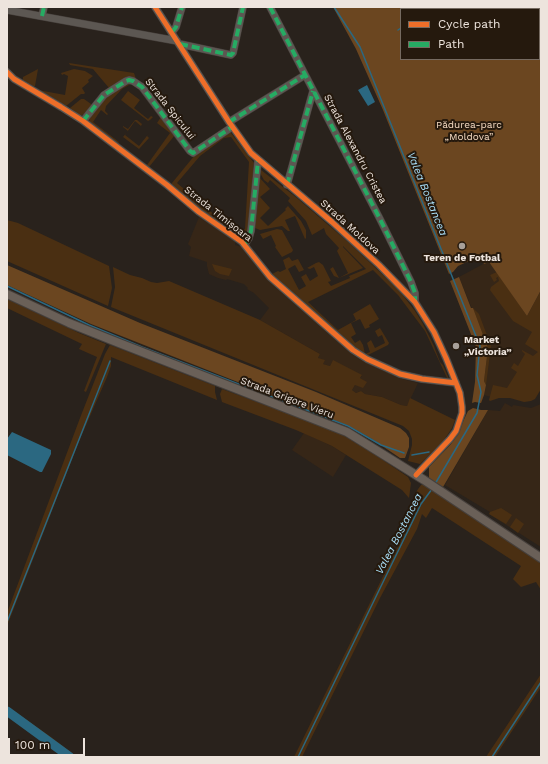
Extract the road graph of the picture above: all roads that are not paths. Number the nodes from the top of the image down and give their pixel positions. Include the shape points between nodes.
1 (44, 7) edge
2 (155, 7) edge
3 (182, 7) edge
4 (243, 7) edge
5 (270, 7) edge
6 (7, 10) edge
7 (42, 16) junction
8 (172, 32) junction
9 (178, 43) junction
10 (7, 72) edge
11 (305, 75) junction
12 (313, 91) junction
13 (83, 121) junction
14 (231, 125) junction
15 (258, 161) junction
16 (288, 185) junction
17 (245, 244) junction
18 (7, 294) edge
19 (415, 302) junction
20 (456, 383) junction
21 (416, 475) junction
22 (541, 558) edge

1 - 7 street
2 - 8 street, Strada Moldova
3 - 8 street
4 - 9 street via 231,56
5 - 11 street, Strada Alexandru Cristea
6 - 7 street
7 - 9 street
8 - 9 street, Strada Moldova
9 - 14 street, Strada Moldova
10 - 13 street, Strada Timișoara via 14,79
11 - 12 street, Strada Alexandru Cristea
11 - 14 street
12 - 16 street
12 - 19 street, Strada Alexandru Cristea via 411,282
13 - 14 street, Strada Spicului via 104,95 126,81 133,81 138,83 193,153
13 - 17 street, Strada Timișoara via 199,212
14 - 15 street, Strada Moldova
15 - 16 street, Strada Moldova
15 - 17 street via 251,231
16 - 19 street, Strada Moldova via 379,265
17 - 20 street, Strada Timișoara via 270,277 353,350 400,374
18 - 21 main road, Strada Grigore Vieru via 69,323 347,432
19 - 20 street, Strada Moldova via 434,332
20 - 21 street, Strada Moldova via 462,407 456,431
21 - 22 main road, Strada Grigore Vieru

